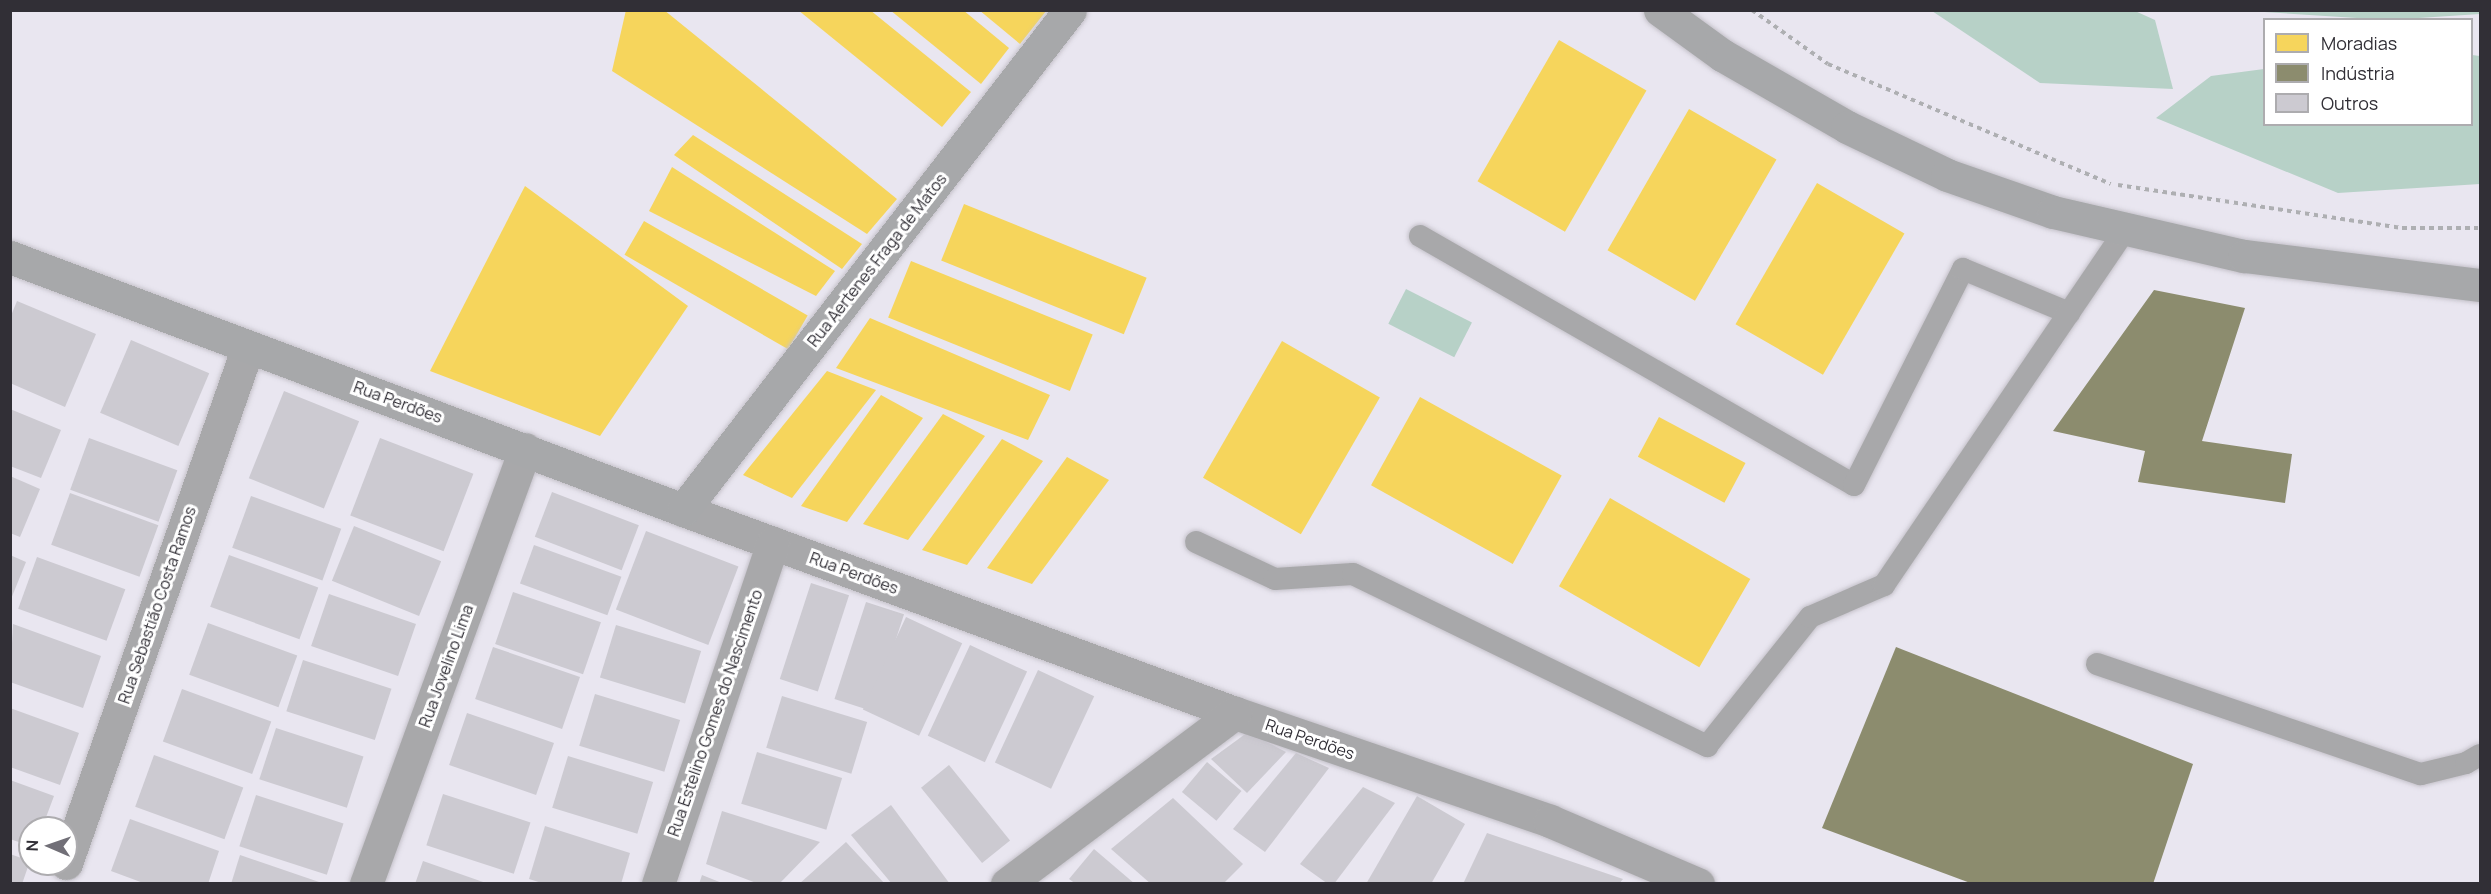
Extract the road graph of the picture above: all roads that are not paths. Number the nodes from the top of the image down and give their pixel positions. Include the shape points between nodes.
1 (1071, 10) edge
2 (1660, 10) edge
3 (2126, 229) junction
4 (1420, 236) dead end
5 (10, 257) edge
6 (2481, 285) edge
7 (2069, 313) junction
8 (248, 347) junction
9 (525, 449) junction
10 (683, 510) junction
11 (1196, 542) dead end
12 (773, 543) junction
13 (2097, 664) dead end
14 (1235, 713) junction
15 (2481, 755) edge
16 (78, 830) edge
17 (366, 884) edge
18 (658, 884) edge
19 (1007, 884) edge
20 (1698, 884) edge

1 - 10 street, Rua Aertenes Fraga de Matos
2 - 3 street via 1722,55 1877,142 1947,175 2053,212
3 - 6 street via 2244,256
3 - 7 lane
4 - 7 lane via 1854,484 1963,269
5 - 8 street, Rua Perdões
7 - 11 lane via 1884,585 1810,617 1707,746 1353,574 1275,579
8 - 9 street, Rua Perdões
8 - 16 street, Rua Sebastião Costa Ramos
9 - 10 street, Rua Perdões
9 - 17 street, Rua Jovelino Lima
10 - 12 street, Rua Perdões
12 - 14 street, Rua Perdões
12 - 18 street, Rua Estelino Gomes do Nascimento
13 - 15 lane via 2421,774 2466,763
14 - 19 street
14 - 20 street, Rua Perdões via 1550,821

